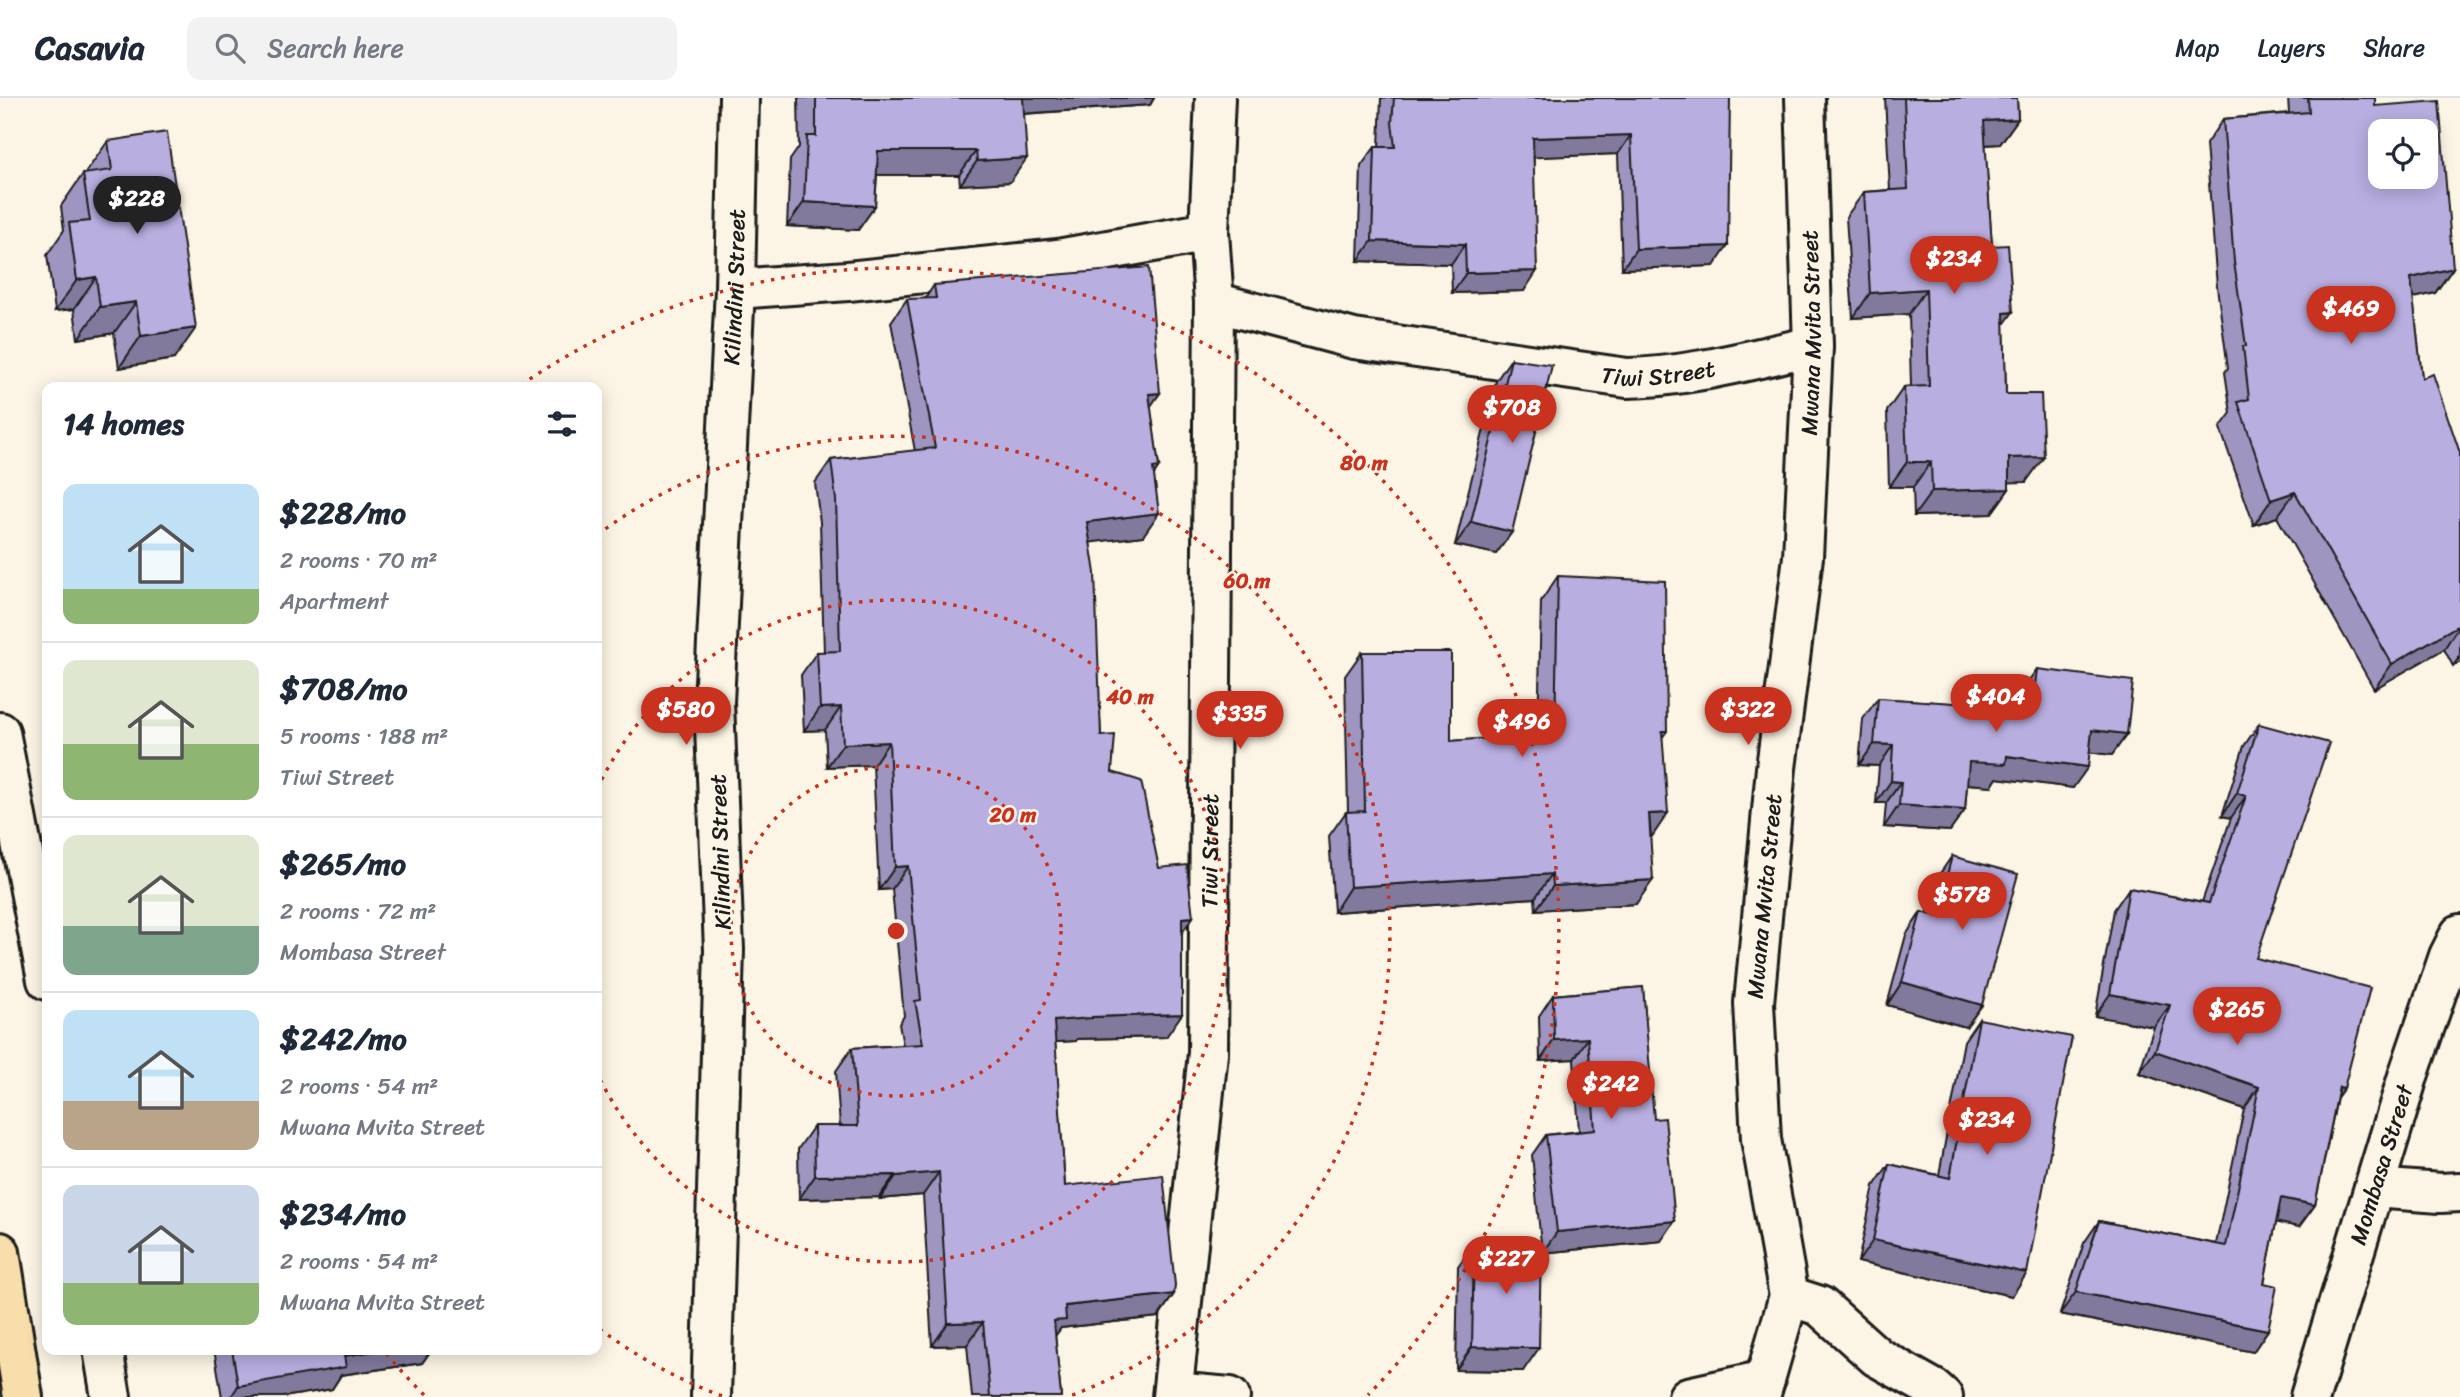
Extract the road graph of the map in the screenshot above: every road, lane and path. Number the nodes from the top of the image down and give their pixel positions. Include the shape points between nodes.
1 (739, 98) edge
2 (1215, 98) edge
3 (1805, 98) edge
4 (1209, 232) junction
5 (735, 289) junction
6 (1213, 302) junction
7 (1813, 346) junction
8 (0, 732) edge
9 (2460, 934) edge
10 (42, 953) edge
11 (2374, 1188) junction
12 (2460, 1192) edge
13 (0, 1252) edge
14 (1789, 1296) junction
15 (104, 1355) edge
16 (1763, 1388) edge
17 (1173, 1394) edge
18 (23, 1397) edge
19 (111, 1397) edge
20 (711, 1397) edge
21 (1230, 1397) edge
22 (1688, 1397) edge
23 (1943, 1397) edge
24 (2310, 1397) edge

1 - 5 street, Kilindini Street
2 - 4 street, Tiwi Street
3 - 7 street, Mwana Mvita Street
4 - 5 street via 1058,259
4 - 6 street, Tiwi Street
5 - 20 street, Kilindini Street via 715,702 724,950
6 - 7 street, Tiwi Street via 1353,339 1627,378 1686,372
6 - 17 street, Tiwi Street via 1208,1053
7 - 14 street, Mwana Mvita Street via 1803,556 1776,768 1754,1003 1761,1139
8 - 10 street
9 - 11 street, Mombasa Street
11 - 12 street
11 - 24 street, Mombasa Street
13 - 18 main road
14 - 16 street, Mwana Mvita Street
14 - 23 street via 1821,1306 1877,1357
15 - 19 street
16 - 22 street
17 - 21 street

